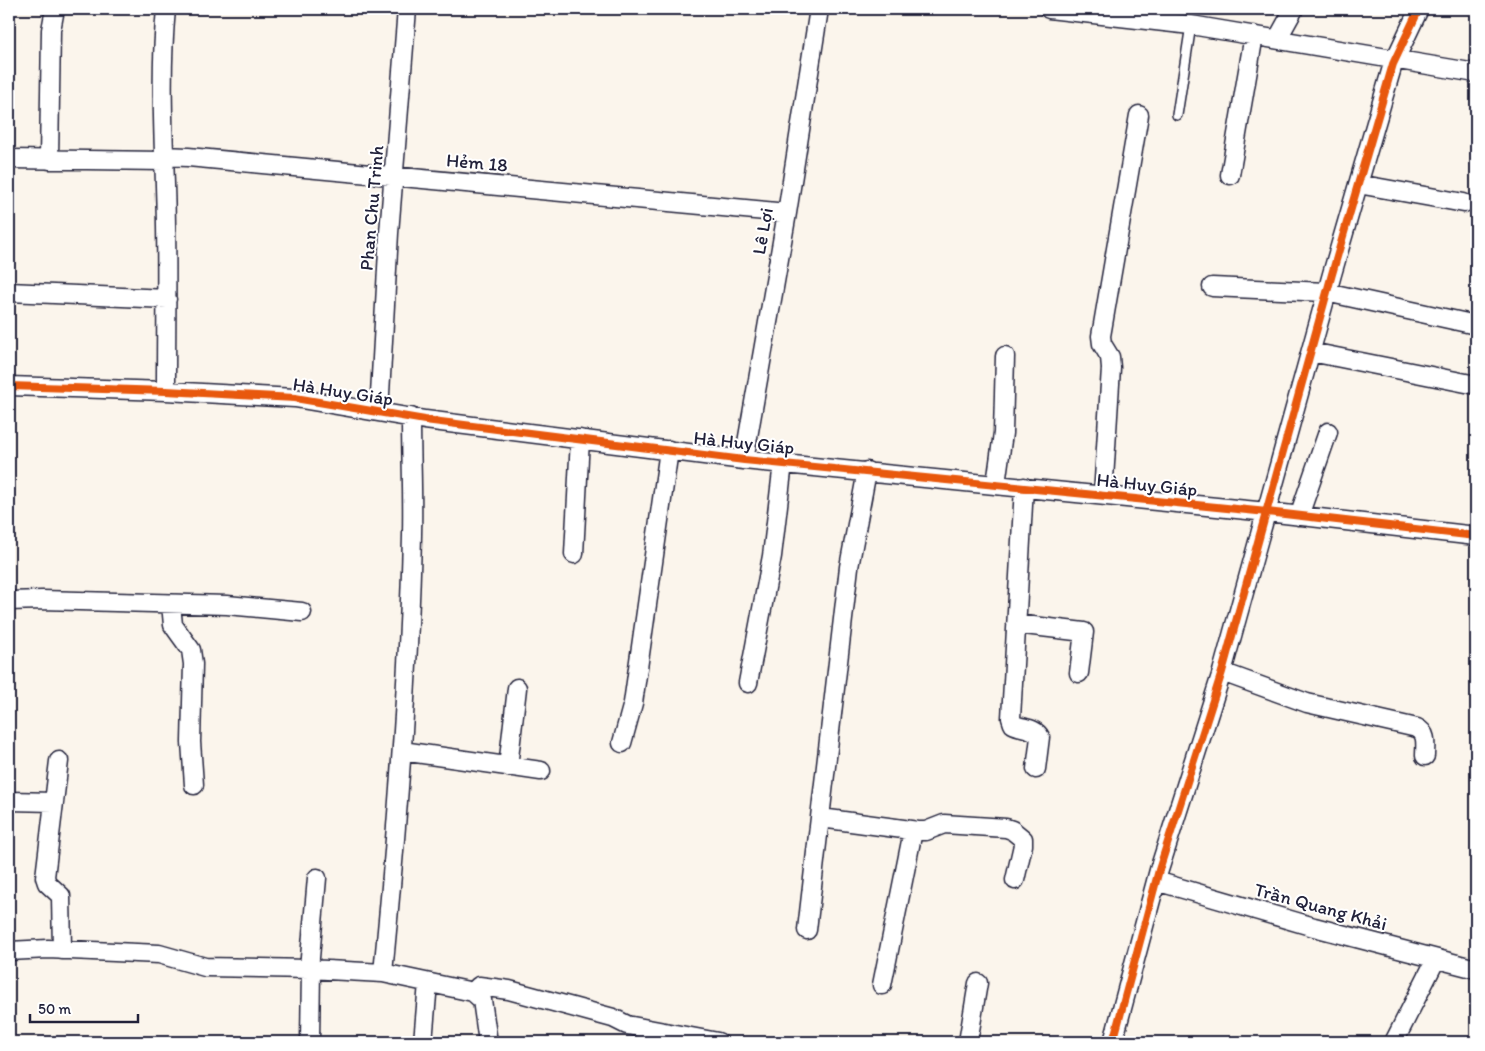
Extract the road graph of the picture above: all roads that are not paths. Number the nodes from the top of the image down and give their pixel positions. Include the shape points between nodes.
1 (55, 9) edge
2 (166, 9) edge
3 (408, 9) edge
4 (818, 9) edge
5 (1049, 9) edge
6 (1294, 9) edge
7 (1419, 9) edge
8 (1191, 25) junction
9 (1254, 35) junction
10 (1278, 38) junction
11 (1394, 59) junction
12 (1476, 73) edge
13 (1139, 115) dead end
14 (1177, 115) dead end
15 (9, 159) edge
16 (164, 159) junction
17 (48, 160) junction
18 (1230, 175) dead end
19 (394, 176) junction
20 (1358, 184) junction
21 (1464, 203) dead end
22 (787, 213) junction
23 (1212, 287) dead end
24 (9, 292) edge
25 (1326, 292) junction
26 (167, 299) junction
27 (1476, 325) edge
28 (1311, 352) junction
29 (1006, 356) dead end
30 (1476, 385) edge
31 (9, 386) edge
32 (166, 391) junction
33 (379, 412) junction
34 (411, 418) junction
35 (1328, 432) dead end
36 (580, 439) junction
37 (669, 450) junction
38 (744, 460) junction
39 (783, 463) junction
40 (867, 471) junction
41 (996, 484) junction
42 (1024, 487) junction
43 (1103, 495) junction
44 (1267, 512) junction
45 (1299, 516) junction
46 (1476, 536) edge
47 (574, 554) dead end
48 (9, 601) edge
49 (172, 604) junction
50 (302, 612) dead end
51 (1016, 624) junction
52 (1222, 672) junction
53 (1079, 673) dead end
54 (748, 683) dead end
55 (517, 688) dead end
56 (622, 743) dead end
57 (402, 751) junction
58 (1425, 756) dead end
59 (59, 761) dead end
60 (508, 767) junction
61 (1036, 770) dead end
62 (541, 771) dead end
63 (194, 785) dead end
64 (9, 801) edge
65 (54, 802) junction
66 (820, 818) junction
67 (913, 831) junction
68 (317, 878) dead end
69 (1015, 880) dead end
70 (1156, 881) junction
71 (807, 930) dead end
72 (62, 950) junction
73 (9, 951) edge
74 (1436, 959) junction
75 (310, 969) junction
76 (1476, 969) edge
77 (383, 973) junction
78 (428, 983) junction
79 (978, 983) dead end
80 (882, 985) dead end
81 (472, 992) junction
82 (310, 1042) edge
83 (423, 1042) edge
84 (488, 1042) edge
85 (718, 1042) edge
86 (968, 1042) edge
87 (1113, 1042) edge
88 (1394, 1042) edge

1 - 17 street
2 - 16 street via 163,42
3 - 19 street, Phan Chu Trinh
4 - 22 street, Lê Lợi
5 - 8 street
6 - 10 street
7 - 11 street
8 - 9 street
8 - 14 lane
9 - 10 street
9 - 18 street
10 - 11 street
11 - 12 street
11 - 20 street
13 - 43 street via 1102,336 1111,368
15 - 17 street, Hẻm 18
16 - 17 street, Hẻm 18
16 - 19 street, Hẻm 18 via 188,157
16 - 26 street
19 - 22 street, Hẻm 18
19 - 33 street, Phan Chu Trinh
20 - 21 street
20 - 25 street
22 - 38 street, Lê Lợi
23 - 25 street
24 - 26 street
25 - 27 street
25 - 28 street
26 - 32 street
28 - 30 street
28 - 44 street
29 - 41 street via 1003,433
31 - 32 street, Hà Huy Giáp
32 - 33 street, Hà Huy Giáp via 296,398
33 - 34 street, Hà Huy Giáp
34 - 36 street, Hà Huy Giáp
34 - 57 street via 412,534
35 - 45 street
36 - 37 street, Hà Huy Giáp
36 - 47 street
37 - 38 street, Hà Huy Giáp
37 - 56 street via 632,702
38 - 39 street, Hà Huy Giáp
39 - 40 street, Hà Huy Giáp
39 - 54 street via 772,556
40 - 41 street, Hà Huy Giáp
40 - 66 street via 849,567
41 - 42 street, Hà Huy Giáp
42 - 43 street, Hà Huy Giáp
42 - 51 street
43 - 44 street, Hà Huy Giáp
44 - 45 street, Hà Huy Giáp
44 - 52 street
45 - 46 street, Hà Huy Giáp
48 - 49 street
49 - 50 street
49 - 63 street via 173,625 191,650 193,664 191,742
51 - 53 street via 1084,632
51 - 61 street via 1011,718 1019,728 1034,730 1040,737
52 - 58 street via 1308,703 1422,730 1425,734
52 - 70 street
55 - 60 street
57 - 60 street
57 - 77 street
59 - 65 street
60 - 62 street
64 - 65 street
65 - 72 street via 45,877 61,896
66 - 67 street
66 - 71 street
67 - 69 street via 955,824 1012,830 1023,845
67 - 80 street
68 - 75 street
70 - 74 street, Trần Quang Khải
70 - 87 street
72 - 73 street
72 - 75 street via 159,954 205,967
74 - 76 street, Trần Quang Khải
74 - 88 street
75 - 77 street
75 - 82 street
77 - 78 street
78 - 81 street
78 - 83 street
79 - 86 street
81 - 84 street via 482,1000
81 - 85 street via 479,986 509,990 613,1018 627,1026

